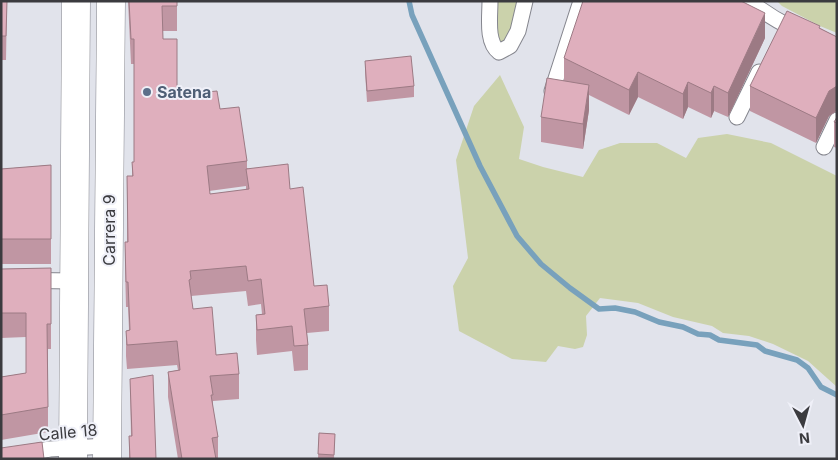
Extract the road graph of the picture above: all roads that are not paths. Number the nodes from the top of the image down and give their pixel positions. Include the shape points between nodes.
1 (76, 1) edge
2 (111, 1) edge
3 (490, 1) edge
4 (525, 1) edge
5 (581, 1) edge
6 (749, 1) edge
7 (837, 48) edge
8 (766, 58) edge
9 (552, 91) edge
10 (737, 117) dead end
11 (837, 120) edge
12 (824, 147) dead end
13 (1, 280) edge
14 (74, 281) junction
15 (107, 452) edge
16 (73, 453) edge
17 (1, 458) edge

1 - 14 highway
2 - 15 highway, Carrera 9
3 - 4 street via 490,36 493,47 499,52 510,46 518,31
5 - 9 street
6 - 7 street via 780,28
8 - 10 street
11 - 12 street
13 - 14 street
14 - 16 highway
15 - 16 street, Calle 18
16 - 17 street, Calle 18 via 50,449

